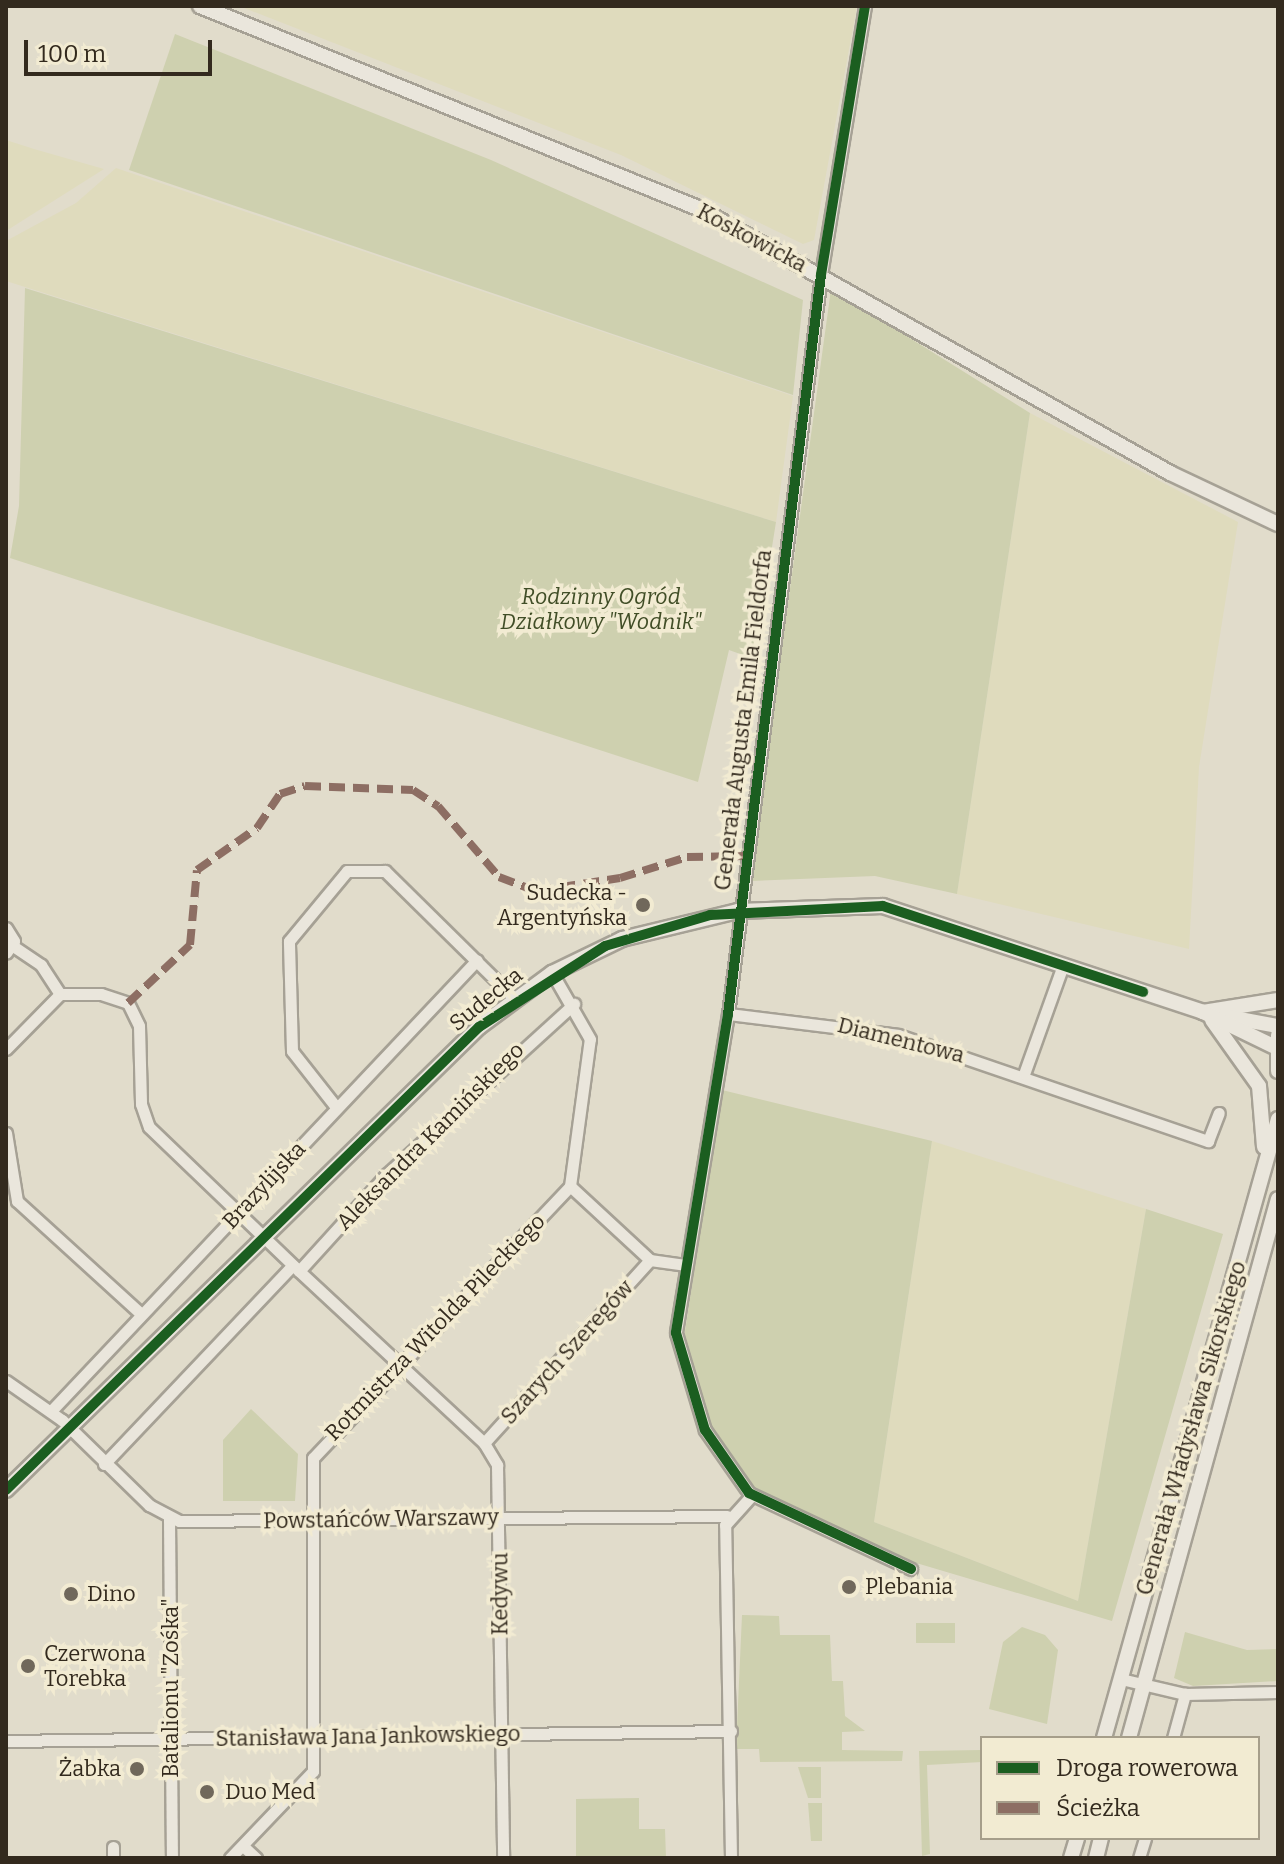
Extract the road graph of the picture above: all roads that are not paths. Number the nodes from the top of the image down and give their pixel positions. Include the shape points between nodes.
1 (200, 6) edge
2 (865, 6) edge
3 (821, 275) junction
4 (1278, 524) edge
5 (738, 911) junction
6 (6, 928) edge
7 (9, 950) edge
8 (477, 960) junction
9 (1063, 965) junction
10 (552, 973) junction
11 (60, 994) junction
12 (514, 998) junction
13 (1278, 1000) edge
14 (574, 1004) junction
15 (1203, 1012) junction
16 (728, 1014) junction
17 (1278, 1026) edge
18 (1276, 1040) edge
19 (6, 1049) edge
20 (1278, 1071) edge
21 (1024, 1074) junction
22 (336, 1107) junction
23 (1219, 1113) dead end
24 (1278, 1119) edge
25 (6, 1133) edge
26 (1264, 1159) junction
27 (570, 1186) junction
28 (1278, 1199) edge
29 (237, 1214) junction
30 (265, 1239) junction
31 (650, 1260) junction
32 (685, 1265) junction
33 (296, 1268) junction
34 (141, 1314) junction
35 (399, 1365) junction
36 (6, 1381) edge
37 (51, 1411) junction
38 (70, 1429) junction
39 (484, 1443) junction
40 (104, 1464) junction
41 (6, 1490) edge
42 (752, 1495) junction
43 (727, 1516) junction
44 (500, 1518) junction
45 (169, 1519) junction
46 (311, 1519) junction
47 (911, 1569) dead end
48 (1121, 1679) junction
49 (1144, 1685) junction
50 (1278, 1692) edge
51 (1185, 1694) junction
52 (731, 1731) junction
53 (500, 1735) junction
54 (1105, 1736) edge
55 (1130, 1736) edge
56 (1174, 1736) edge
57 (312, 1737) junction
58 (171, 1739) junction
59 (6, 1741) edge
60 (243, 1846) junction
61 (172, 1858) edge
62 (230, 1858) edge
63 (256, 1858) edge
64 (503, 1858) edge
65 (731, 1858) edge

1 - 3 street, Koskowicka via 698,208
2 - 3 street, Generała Augusta Emila Fieldorfa
3 - 4 street, Koskowicka via 1170,473
3 - 5 street, Generała Augusta Emila Fieldorfa
5 - 9 street, Sudecka via 883,906
5 - 10 street, Sudecka via 648,930
5 - 16 street, Generała Augusta Emila Fieldorfa
6 - 7 street
7 - 11 street via 41,965
8 - 12 street
8 - 22 street, Brazylijska
8 - 22 street via 385,871 371,866 347,871 303,917 289,941 292,1051
9 - 15 street, Sudecka
9 - 21 street
10 - 12 street, Sudecka
10 - 14 street
11 - 19 street
11 - 29 street via 119,997 136,1012 141,1104 149,1127
12 - 30 street, Sudecka
13 - 15 street
14 - 27 street via 590,1039
14 - 33 street, Aleksandra Kamińskiego via 387,1174
15 - 17 street, Sudecka
15 - 18 street, Sudecka
15 - 26 street via 1259,1086
16 - 21 street, Diamentowa via 855,1025
16 - 32 street, Generała Augusta Emila Fieldorfa
18 - 20 street
21 - 23 street, Diamentowa via 1208,1141
22 - 29 street, Brazylijska
24 - 26 street, Generała Władysława Sikorskiego
25 - 34 street via 17,1201
26 - 48 street, Generała Władysława Sikorskiego
27 - 31 street, Szarych Szeregów
27 - 35 street, Rotmistrza Witolda Pileckiego
28 - 49 street, Generała Władysława Sikorskiego
29 - 30 street
29 - 34 street, Brazylijska
30 - 33 street
30 - 38 street, Sudecka
31 - 32 street, Szarych Szeregów
31 - 39 street, Szarych Szeregów
32 - 42 street, Generała Augusta Emila Fieldorfa via 676,1333 683,1369 705,1430
33 - 35 street, Kedywu
33 - 40 street, Aleksandra Kamińskiego
34 - 37 street, Brazylijska
35 - 39 street, Kedywu
35 - 46 street, Rotmistrza Witolda Pileckiego via 313,1458
36 - 37 street
37 - 38 street
38 - 40 street
38 - 41 street, Sudecka
39 - 44 street, Kedywu via 499,1474
40 - 45 street
42 - 43 street
42 - 47 street, Generała Augusta Emila Fieldorfa
43 - 44 street, Powstańców Warszawy
43 - 52 street
44 - 46 street, Powstańców Warszawy
44 - 53 street, Kedywu
45 - 46 street, Powstańców Warszawy
45 - 58 street, Batalionu "Zośka"
46 - 57 street, Rotmistrza Witolda Pileckiego
48 - 49 street
48 - 54 street, Generała Władysława Sikorskiego
49 - 51 street
49 - 55 street, Generała Władysława Sikorskiego
50 - 51 street
51 - 56 street
52 - 53 street, Stanisława Jana Jankowskiego
52 - 65 street
53 - 57 street, Stanisława Jana Jankowskiego
53 - 64 street, Kedywu
57 - 58 street, Stanisława Jana Jankowskiego
57 - 60 street, Rotmistrza Witolda Pileckiego via 310,1776
58 - 59 street, Stanisława Jana Jankowskiego
58 - 61 street, Batalionu "Zośka"
60 - 62 street, Rotmistrza Witolda Pileckiego
60 - 63 street

